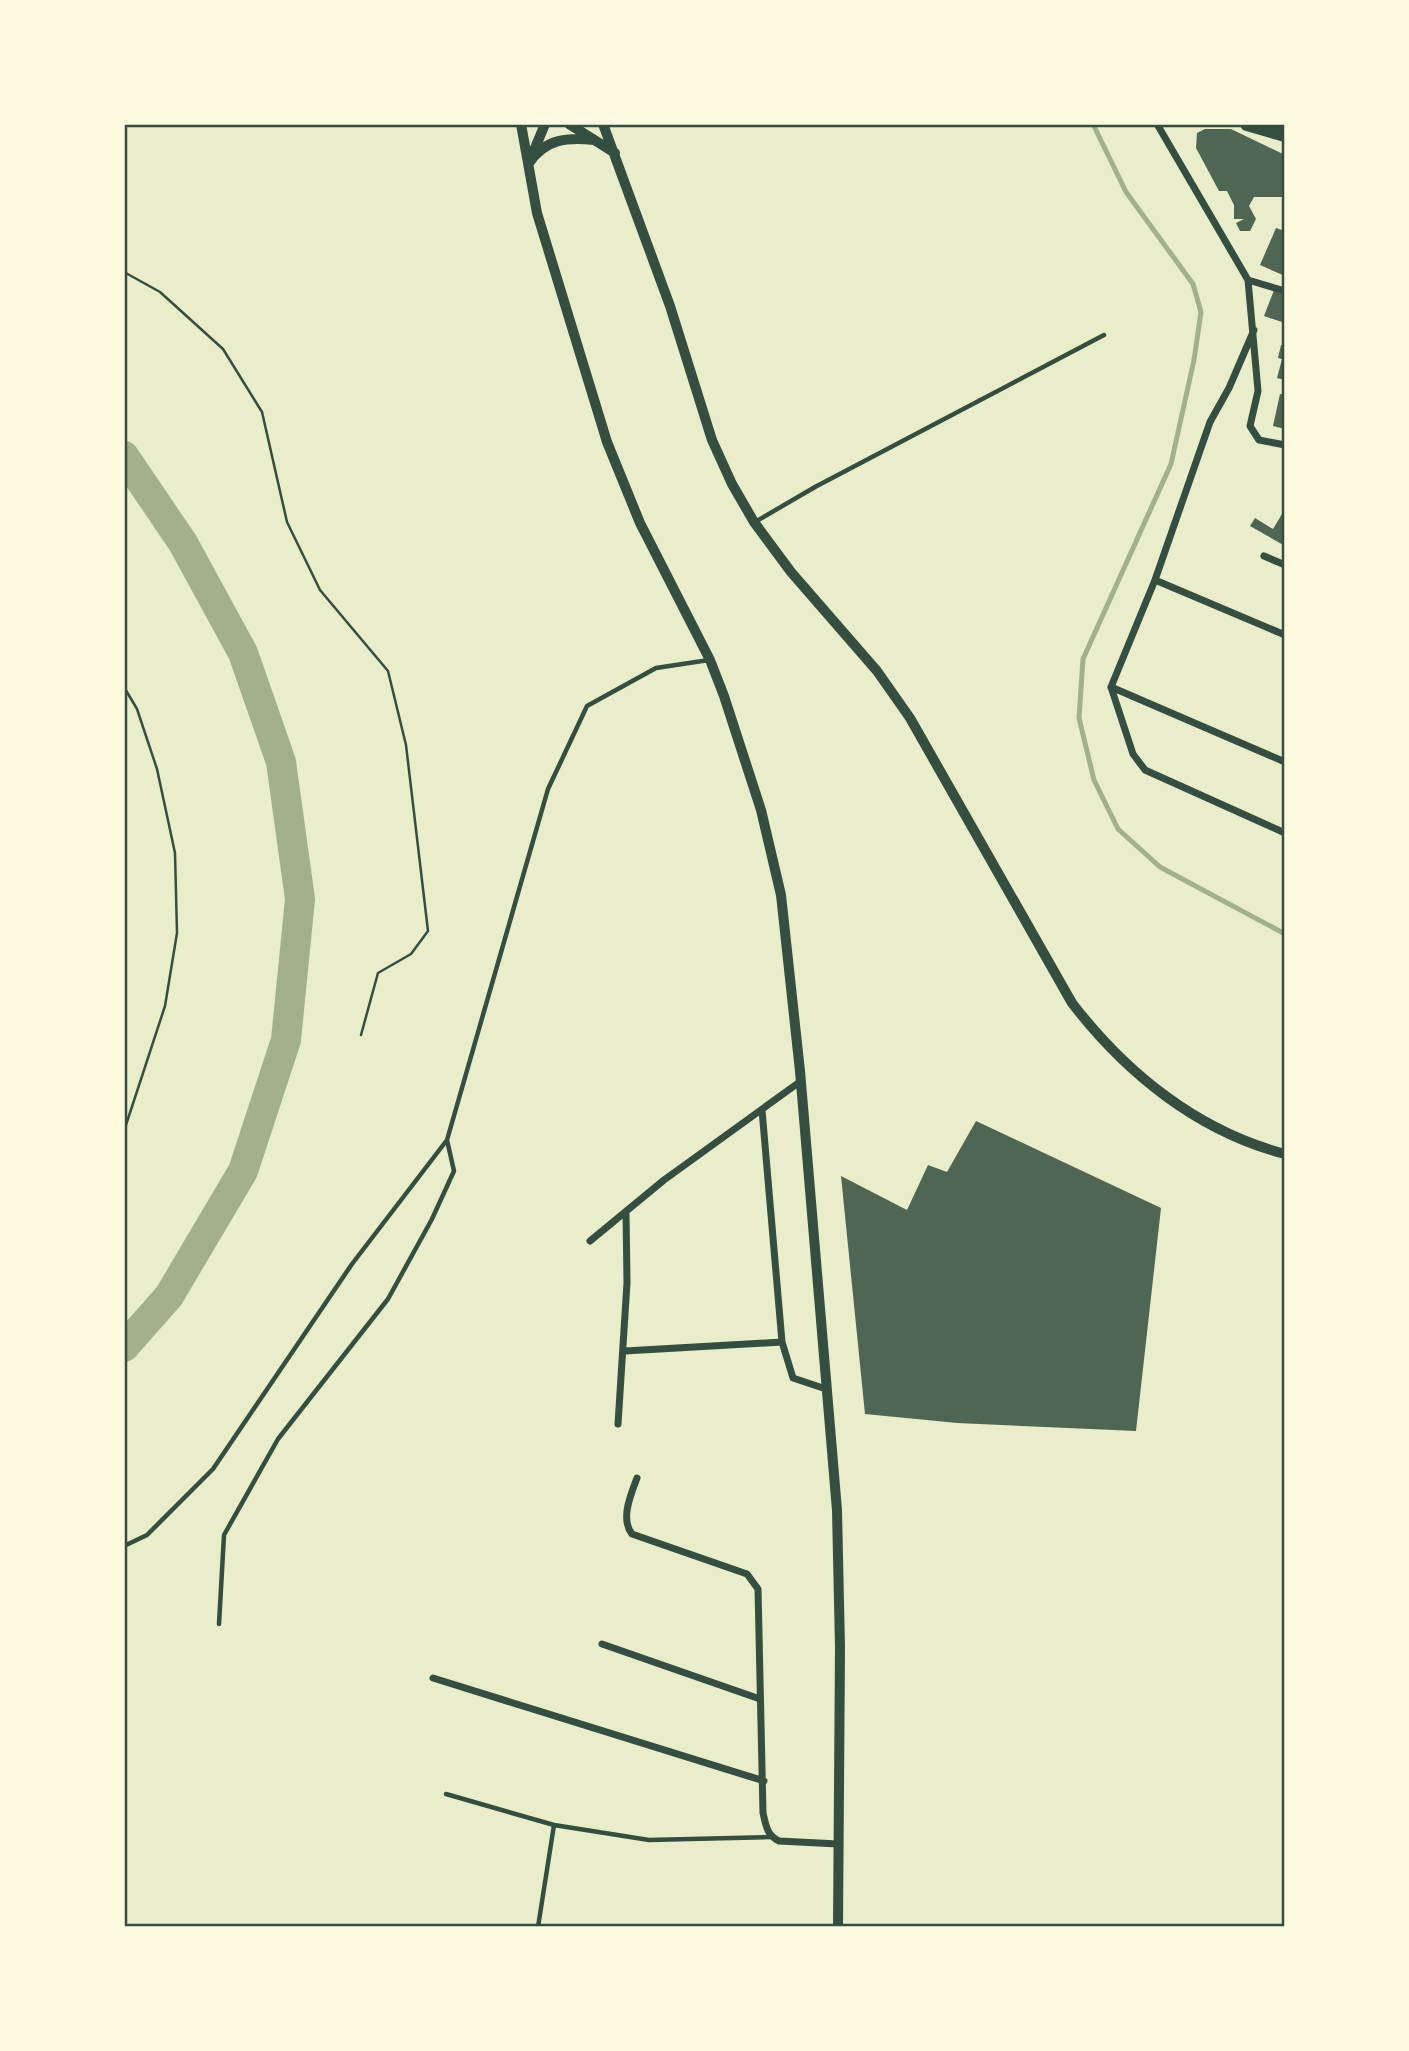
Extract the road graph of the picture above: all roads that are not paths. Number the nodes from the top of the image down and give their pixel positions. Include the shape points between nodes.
1 (521, 124) edge
2 (545, 124) edge
3 (569, 124) edge
4 (603, 124) edge
5 (1157, 124) edge
6 (1247, 124) edge
7 (1285, 135) edge
8 (594, 140) junction
9 (615, 153) junction
10 (529, 163) junction
11 (1248, 280) junction
12 (1285, 291) edge
13 (1254, 330) junction
14 (1104, 335) dead end
15 (1285, 445) edge
16 (754, 522) junction
17 (1264, 556) dead end
18 (1285, 565) edge
19 (1155, 580) junction
20 (1285, 635) edge
21 (710, 660) junction
22 (1111, 687) junction
23 (1285, 762) edge
24 (1285, 833) edge
25 (801, 1081) junction
26 (762, 1110) junction
27 (447, 1140) junction
28 (1285, 1154) edge
29 (626, 1212) junction
30 (590, 1241) dead end
31 (782, 1342) junction
32 (625, 1351) junction
33 (826, 1389) junction
34 (618, 1424) dead end
35 (637, 1478) dead end
36 (124, 1546) edge
37 (219, 1624) dead end
38 (602, 1644) dead end
39 (433, 1678) dead end
40 (760, 1699) junction
41 (764, 1781) junction
42 (446, 1794) dead end
43 (554, 1825) junction
44 (771, 1837) junction
45 (838, 1844) junction
46 (538, 1927) edge
47 (838, 1927) edge

1 - 10 street
2 - 10 street
3 - 8 street
4 - 9 street
5 - 11 street
6 - 7 highway
8 - 9 street
8 - 10 street via 552,142
9 - 16 street via 712,440
10 - 21 street via 537,213 607,442 639,523
11 - 12 street
11 - 13 street
13 - 15 street via 1258,391 1250,426 1259,440
13 - 19 street via 1210,422
14 - 16 lane
16 - 28 street via 910,718 1072,1003 1098,1037 1179,1106
17 - 18 street
19 - 20 street
19 - 22 street
21 - 25 street via 761,810 782,895
21 - 27 lane via 656,667 587,706 548,789
22 - 23 street
22 - 24 street via 1133,754 1145,770
25 - 26 street
25 - 33 street
26 - 29 street
26 - 31 street
27 - 36 lane via 352,1264 213,1469 147,1535
27 - 37 lane via 454,1171 388,1299 278,1439 224,1535
29 - 30 street
29 - 32 street
31 - 32 street
31 - 33 street via 793,1378
32 - 34 street
33 - 45 street via 837,1510
35 - 40 street via 626,1519 632,1534 747,1574 758,1589
38 - 40 street
39 - 41 street
40 - 41 street
41 - 44 street via 763,1813
42 - 43 lane
43 - 44 lane via 649,1840
43 - 46 lane
44 - 45 street via 793,1843
45 - 47 street

